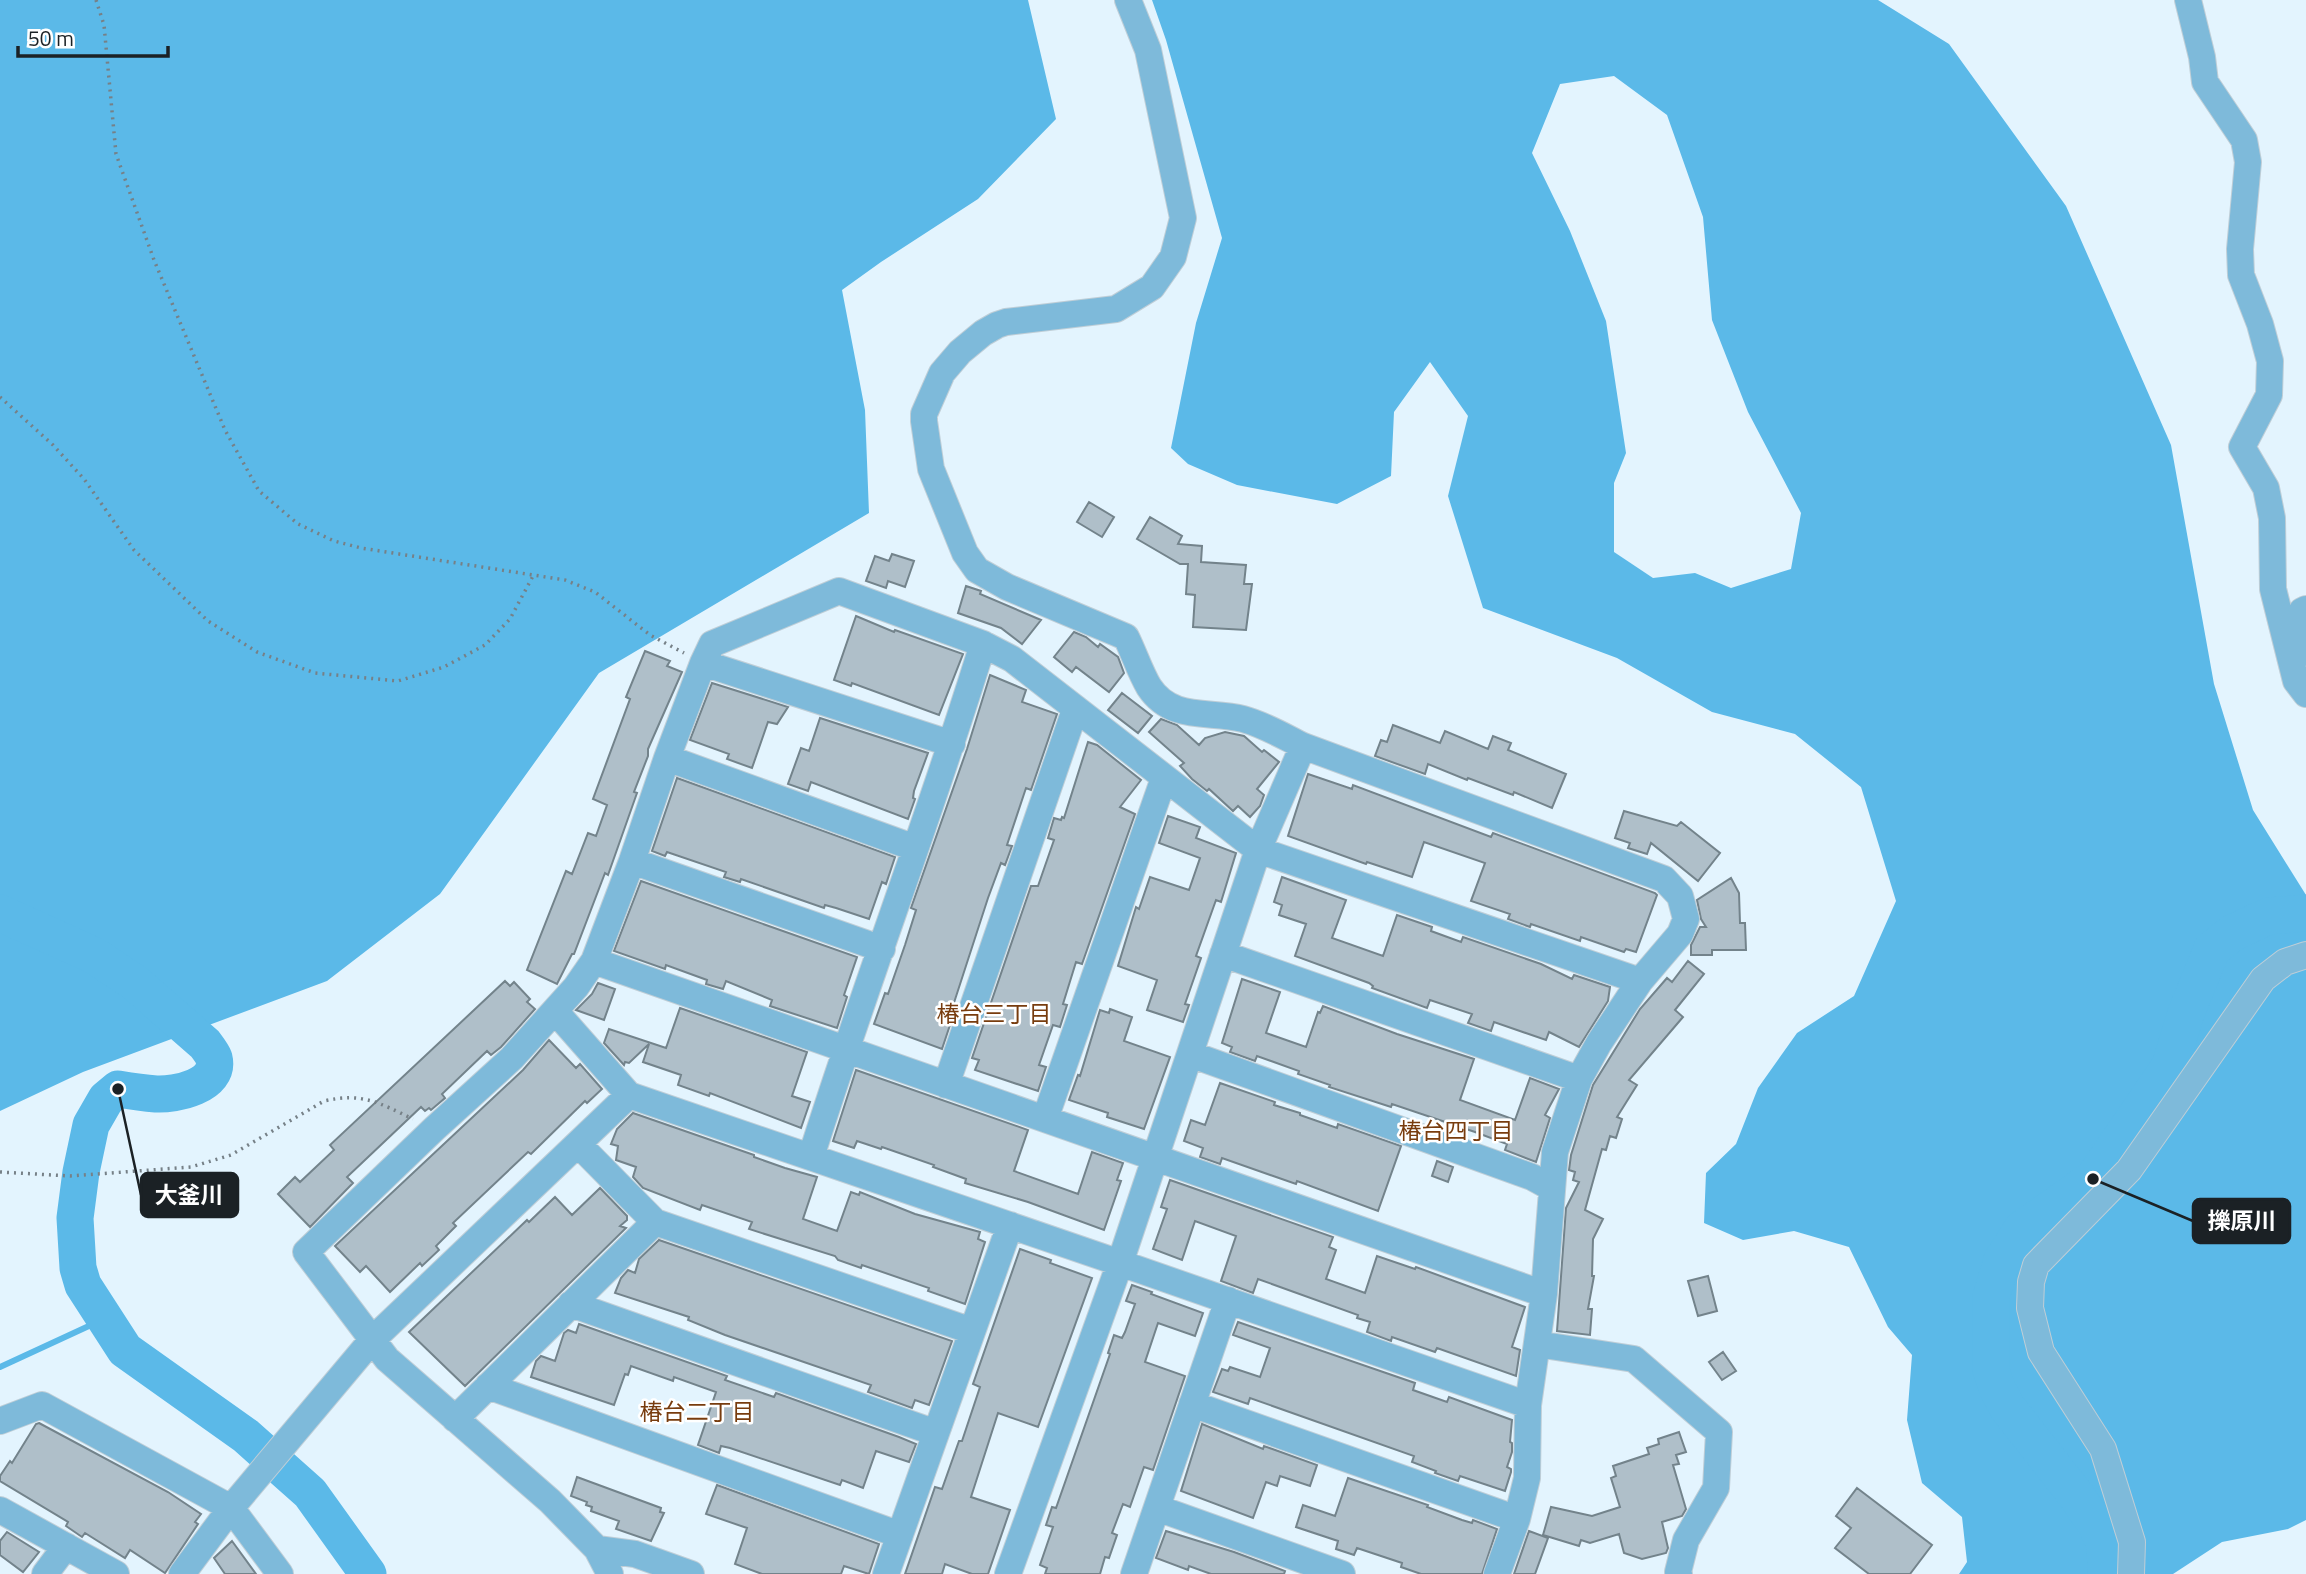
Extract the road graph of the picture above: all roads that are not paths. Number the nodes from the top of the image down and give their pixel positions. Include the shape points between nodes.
1 (1128, 0) edge
2 (2188, 0) edge
3 (2306, 608) edge
4 (983, 644) junction
5 (703, 663) junction
6 (2306, 676) edge
7 (2306, 694) edge
8 (1075, 710) junction
9 (952, 744) junction
10 (1303, 746) junction
11 (667, 758) junction
12 (1164, 778) junction
13 (915, 848) junction
14 (1258, 850) junction
15 (632, 860) junction
16 (882, 949) junction
17 (1223, 954) junction
18 (2306, 955) edge
19 (594, 961) junction
20 (1640, 981) junction
21 (555, 1011) junction
22 (845, 1049) junction
23 (1190, 1054) junction
24 (1579, 1079) junction
25 (946, 1085) junction
26 (628, 1095) junction
27 (1045, 1119) junction
28 (578, 1143) junction
29 (811, 1157) junction
30 (1155, 1157) junction
31 (1552, 1188) junction
32 (655, 1222) junction
33 (1010, 1225) junction
34 (1120, 1263) junction
35 (1544, 1294) junction
36 (1228, 1300) junction
37 (571, 1304) junction
38 (972, 1331) junction
39 (372, 1340) junction
40 (1537, 1344) junction
41 (488, 1386) junction
42 (1192, 1404) junction
43 (1528, 1405) junction
44 (455, 1419) junction
45 (0, 1421) edge
46 (936, 1433) junction
47 (232, 1508) junction
48 (1157, 1508) junction
49 (0, 1510) edge
50 (1517, 1519) junction
51 (900, 1535) junction
52 (66, 1546) junction
53 (597, 1549) junction
54 (45, 1574) edge
55 (116, 1574) edge
56 (182, 1574) edge
57 (280, 1574) edge
58 (610, 1574) edge
59 (691, 1574) edge
60 (886, 1574) edge
61 (1009, 1574) edge
62 (1134, 1574) edge
63 (1342, 1574) edge
64 (1497, 1574) edge
65 (1679, 1574) edge
66 (2131, 1574) edge

1 - 10 street via 1148,50 1183,218 1173,257 1152,287 1116,309 997,325 960,352 942,373 924,414 930,469 965,553 977,570 1126,637 1150,688 1168,705 1194,715 1239,718
2 - 7 street via 2205,82 2244,140 2248,162 2241,275 2270,361 2269,396 2242,447 2266,488 2272,518 2273,589 2296,681
3 - 6 street via 2297,635
4 - 5 street via 839,591 712,644
4 - 8 street via 1012,659
4 - 9 street
5 - 9 street
5 - 11 street
8 - 12 street
8 - 25 street
9 - 13 street
10 - 14 street
10 - 20 street via 1664,879 1680,895 1686,919 1681,934
11 - 13 street
11 - 15 street
12 - 14 street
12 - 27 street
13 - 16 street
14 - 17 street
14 - 20 street
15 - 16 street
15 - 19 street
16 - 22 street
17 - 23 street
17 - 24 street
18 - 66 street via 2285,962 2263,979 2129,1170 2036,1265 2031,1282 2029,1307 2041,1352 2103,1449 2132,1542
19 - 21 street
19 - 22 street
20 - 24 street
21 - 26 street
21 - 39 street via 512,1058 306,1252
22 - 25 street
22 - 29 street
23 - 30 street
23 - 31 street
24 - 31 street via 1555,1152
25 - 27 street
26 - 28 street
26 - 29 street
27 - 30 street
28 - 32 street
28 - 39 street
29 - 33 street
30 - 34 street
30 - 35 street
31 - 35 street
32 - 37 street
32 - 38 street
33 - 34 street
33 - 38 street
34 - 36 street
34 - 61 street
35 - 40 street
36 - 42 street
36 - 43 street
37 - 41 street
37 - 46 street
38 - 46 street
39 - 44 street
39 - 47 street
40 - 43 street
40 - 65 street via 1634,1359 1719,1432 1716,1488 1686,1540
41 - 44 street
41 - 51 street
42 - 48 street
42 - 50 street
43 - 50 street via 1527,1478
44 - 53 street via 550,1501
45 - 47 street via 42,1405
46 - 51 street
47 - 56 street
47 - 57 street
48 - 62 street
48 - 63 street
49 - 52 street
50 - 64 street
51 - 60 street
52 - 54 street
52 - 55 street
53 - 58 street
53 - 59 street via 635,1554

